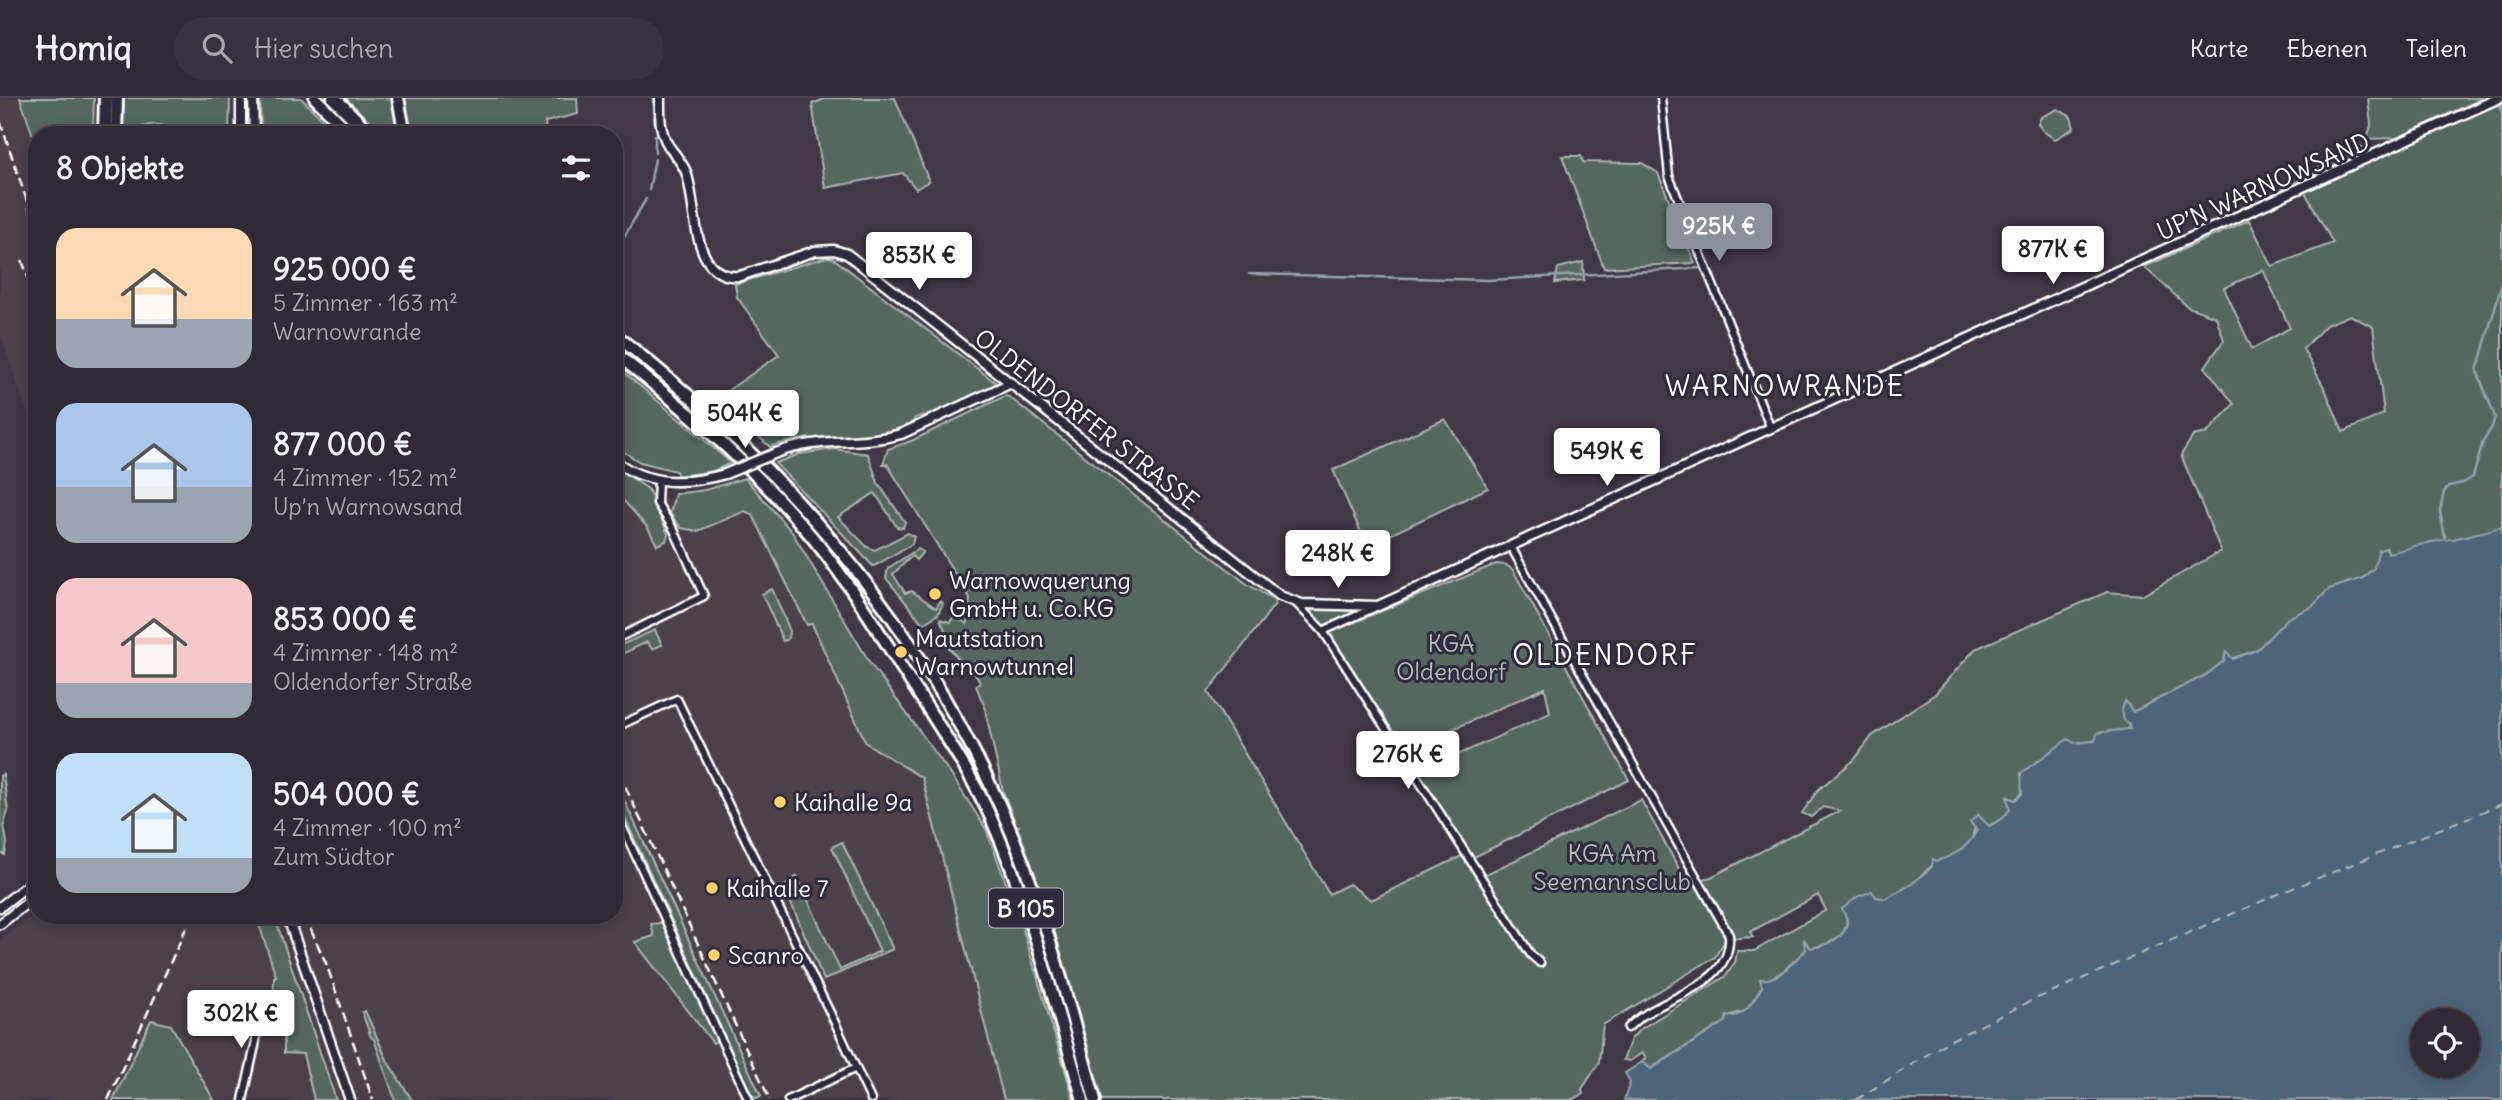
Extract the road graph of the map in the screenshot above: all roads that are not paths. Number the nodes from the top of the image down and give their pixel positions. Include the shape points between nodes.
1 (106, 98) edge
2 (117, 98) edge
3 (241, 98) edge
4 (253, 98) edge
5 (315, 98) edge
6 (334, 98) edge
7 (398, 98) edge
8 (660, 98) edge
9 (1661, 98) edge
10 (2499, 98) edge
11 (359, 122) joint
12 (106, 126) edge
13 (116, 126) edge
14 (241, 126) edge
15 (254, 126) edge
16 (343, 126) edge
17 (363, 126) edge
18 (403, 126) edge
19 (623, 342) edge
20 (623, 360) edge
21 (1011, 383) junction
22 (1771, 429) junction
23 (623, 465) edge
24 (658, 481) junction
25 (1511, 547) junction
26 (1296, 603) junction
27 (1378, 606) junction
28 (1323, 631) junction
29 (623, 636) edge
30 (623, 724) edge
31 (623, 828) edge
32 (28, 885) edge
33 (28, 902) edge
34 (0, 907) edge
35 (289, 924) edge
36 (0, 925) edge
37 (1540, 963) dead end
38 (255, 1001) dead end
39 (1628, 1028) dead end
40 (856, 1068) junction
41 (243, 1100) edge
42 (350, 1100) edge
43 (749, 1100) edge
44 (788, 1100) edge
45 (871, 1100) edge
46 (1083, 1100) edge
47 (1095, 1100) edge

1 - 12 highway
2 - 13 highway
3 - 14 street
4 - 15 street
5 - 16 highway
6 - 11 highway
7 - 18 highway
8 - 21 street, OLDENDORFER STRASSE via 662,132 686,171 702,249 717,272 740,276 827,249 846,254
9 - 22 street via 1669,176
10 - 22 street, UP’N WARNOWSAND
11 - 17 highway
19 - 47 highway, B 105 via 733,434 815,518 872,586 957,719 1023,861 1059,968
20 - 46 highway, B 105 via 735,455 803,526 940,728 991,818 1015,877
21 - 24 street, bridge via 883,439 808,442 724,474 691,482
21 - 26 street, OLDENDORFER STRASSE via 1266,586
22 - 25 street, UP’N WARNOWSAND
23 - 24 street
24 - 29 street via 657,503 704,596
25 - 27 street, UP’N WARNOWSAND
25 - 39 street via 1729,935 1727,956 1719,969
26 - 27 street, UP’N WARNOWSAND
26 - 28 street
27 - 28 street
28 - 37 street via 1413,776
30 - 40 street via 677,699
31 - 43 street
32 - 34 street
33 - 36 street
35 - 42 street
38 - 41 street via 256,1041
40 - 44 street
40 - 45 street

